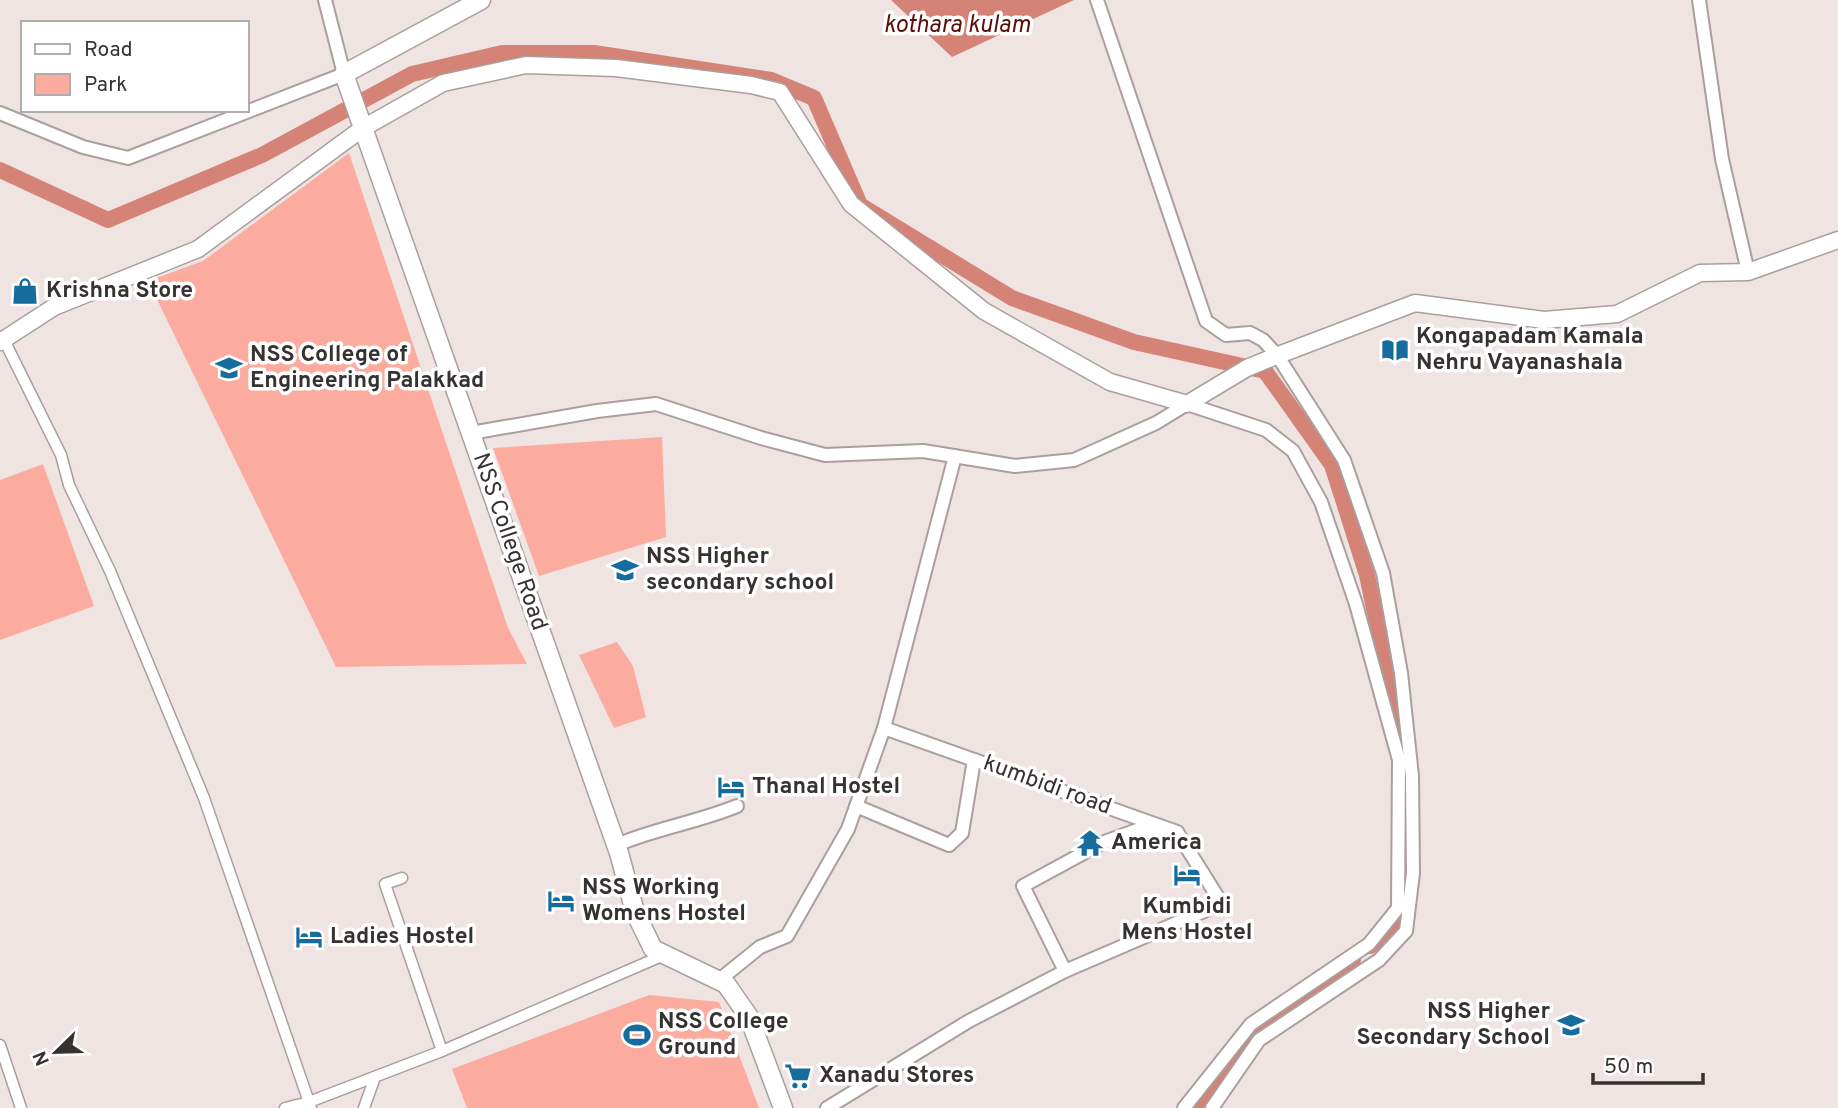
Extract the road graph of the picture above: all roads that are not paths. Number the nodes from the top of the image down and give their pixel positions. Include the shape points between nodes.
1 (325, 0) edge
2 (481, 0) edge
3 (1097, 0) edge
4 (1699, 0) edge
5 (346, 79) junction
6 (0, 113) edge
7 (362, 124) junction
8 (1838, 240) edge
9 (1748, 272) junction
10 (2, 341) edge
11 (1276, 356) junction
12 (1187, 404) junction
13 (471, 433) junction
14 (956, 456) junction
15 (884, 728) junction
16 (974, 760) junction
17 (737, 806) dead end
18 (856, 806) junction
19 (1177, 832) junction
20 (622, 865) junction
21 (402, 877) dead end
22 (663, 956) junction
23 (1065, 971) junction
24 (718, 981) junction
25 (0, 1047) edge
26 (442, 1051) junction
27 (375, 1077) junction
28 (310, 1105) edge
29 (20, 1108) edge
30 (285, 1108) edge
31 (364, 1108) edge
32 (783, 1108) edge
33 (827, 1108) edge
34 (1184, 1108) edge
35 (1212, 1108) edge

1 - 5 street
2 - 5 main road
3 - 11 street via 1206,321 1226,335 1250,333
4 - 9 street via 1722,159
5 - 6 street via 128,158 83,147
5 - 7 main road, NSS College Road
7 - 10 street via 198,249 54,307
7 - 12 street via 443,83 526,65 616,68 780,92 850,204 984,311 1110,382
7 - 13 main road, NSS College Road
8 - 9 street
9 - 11 street via 1700,273 1617,314 1544,320 1415,303
10 - 28 street via 61,455 69,485 126,607 204,798
11 - 12 street
11 - 35 street via 1344,460 1383,573 1401,673 1412,776 1413,873 1406,931 1379,960 1259,1040
12 - 14 street via 1074,460 1015,466
12 - 34 street via 1266,430 1293,451 1326,515 1399,760 1398,908 1369,944 1251,1024
13 - 14 street via 656,404 825,454 923,451
13 - 20 main road, NSS College Road
14 - 15 street
15 - 16 street, kumbidi road
15 - 18 street
16 - 18 street via 962,833 949,845
16 - 19 street, kumbidi road
17 - 20 street via 709,819 648,832 619,844
18 - 24 street via 848,829 787,936 760,947
19 - 23 street via 1217,896 1216,906
19 - 23 street, kumbidi road via 1140,829 1023,886
20 - 22 main road, NSS College Road via 635,912 653,949
21 - 26 street via 385,884
22 - 24 main road, NSS College Road
22 - 26 street
23 - 33 street via 969,1021
24 - 32 main road, NSS College Road via 726,984 749,1017
25 - 29 street
26 - 27 street
27 - 28 street
27 - 31 street
28 - 30 street

